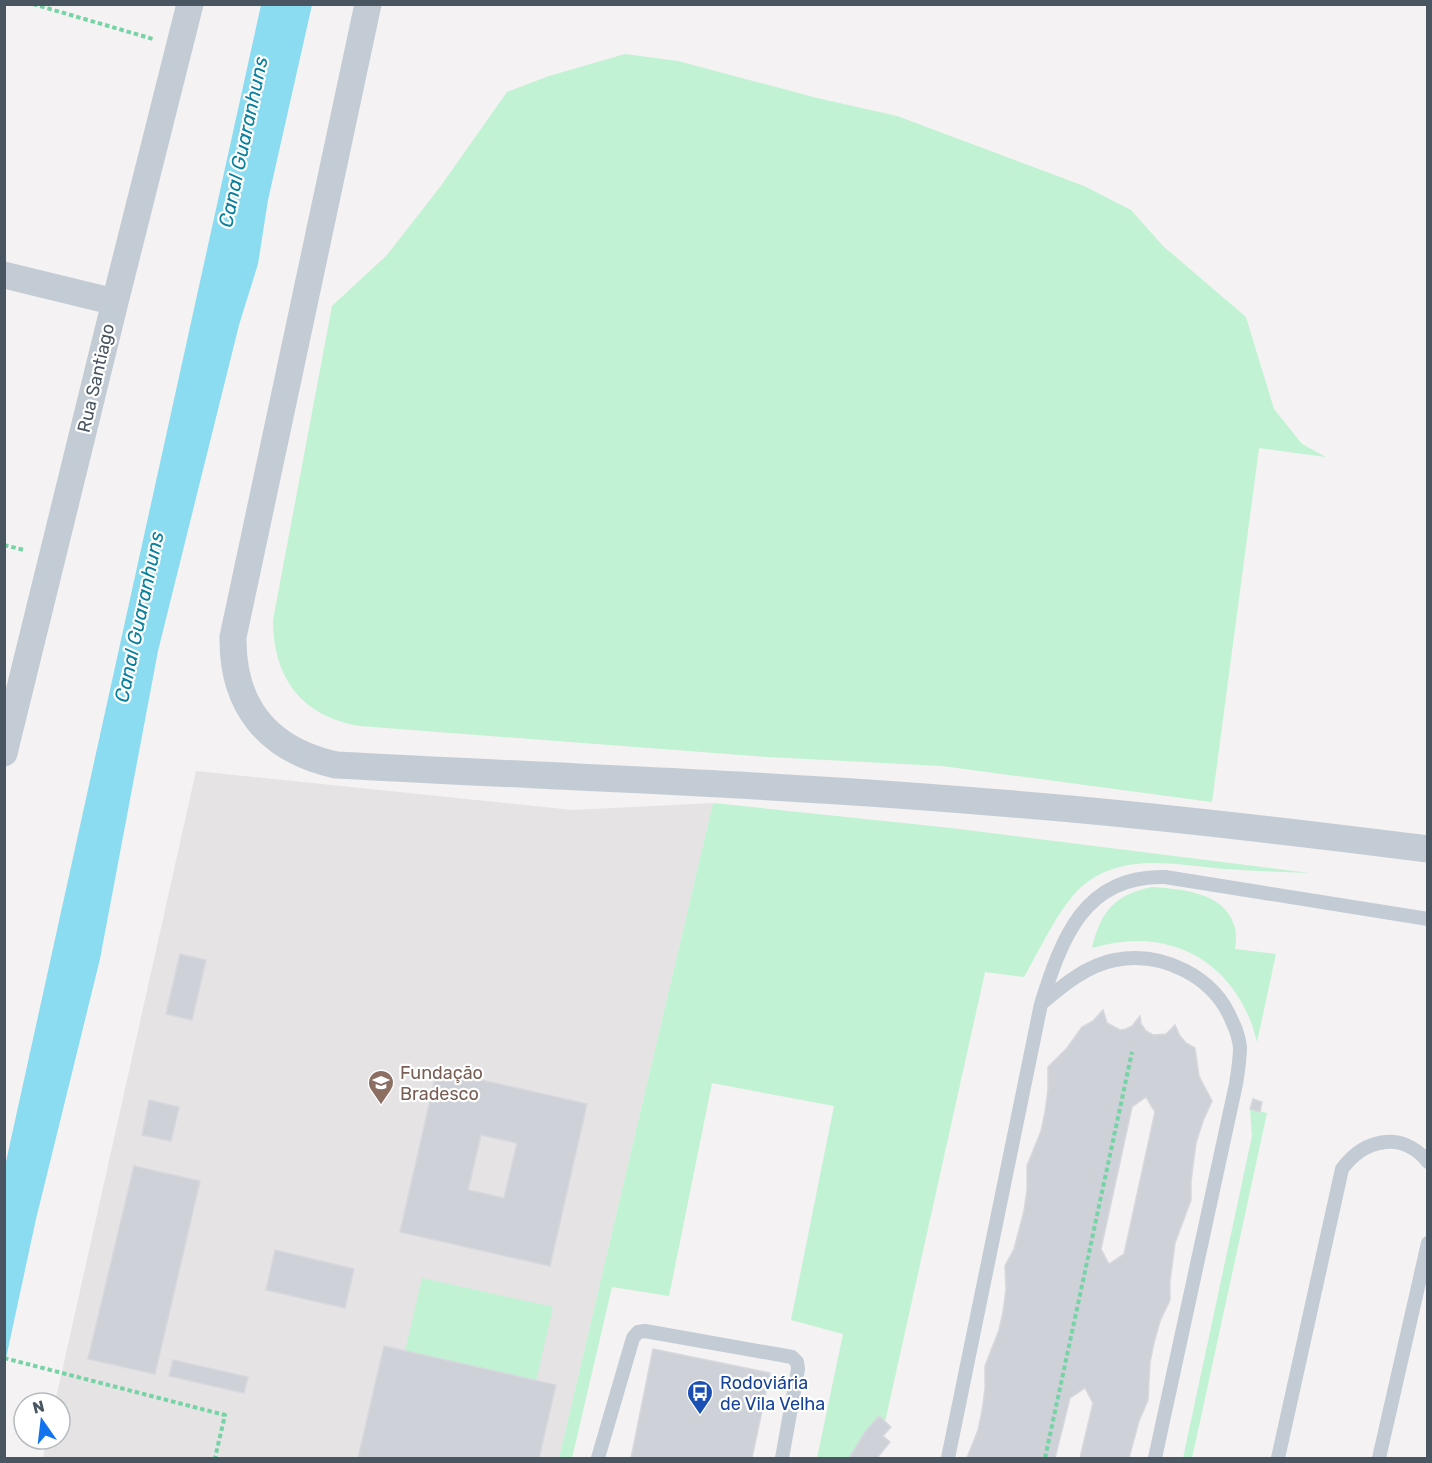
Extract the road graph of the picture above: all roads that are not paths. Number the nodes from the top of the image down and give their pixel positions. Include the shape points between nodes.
1 (190, 4) edge
2 (368, 4) edge
3 (4, 275) edge
4 (115, 303) junction
5 (4, 753) edge
6 (1428, 849) edge
7 (1428, 919) edge
8 (1041, 1004) junction
9 (1428, 1162) edge
10 (1428, 1243) edge
11 (598, 1458) edge
12 (782, 1458) edge
13 (948, 1458) edge
14 (1155, 1458) edge
15 (1278, 1458) edge
16 (1379, 1458) edge

1 - 4 street, Rua Santiago
2 - 6 street via 233,637 235,668 244,698 254,716 282,744 298,754 336,765 1000,802
3 - 4 street
4 - 5 street, Rua Santiago
7 - 8 lane via 1166,877 1132,879 1101,894 1086,907 1054,963
8 - 13 lane
8 - 14 lane via 1098,965 1146,958 1176,966 1204,983 1224,1005 1240,1046 1236,1084
9 - 15 lane via 1412,1148 1386,1141 1360,1150 1342,1169
10 - 16 lane
11 - 12 lane via 633,1338 645,1331 792,1357 798,1369

